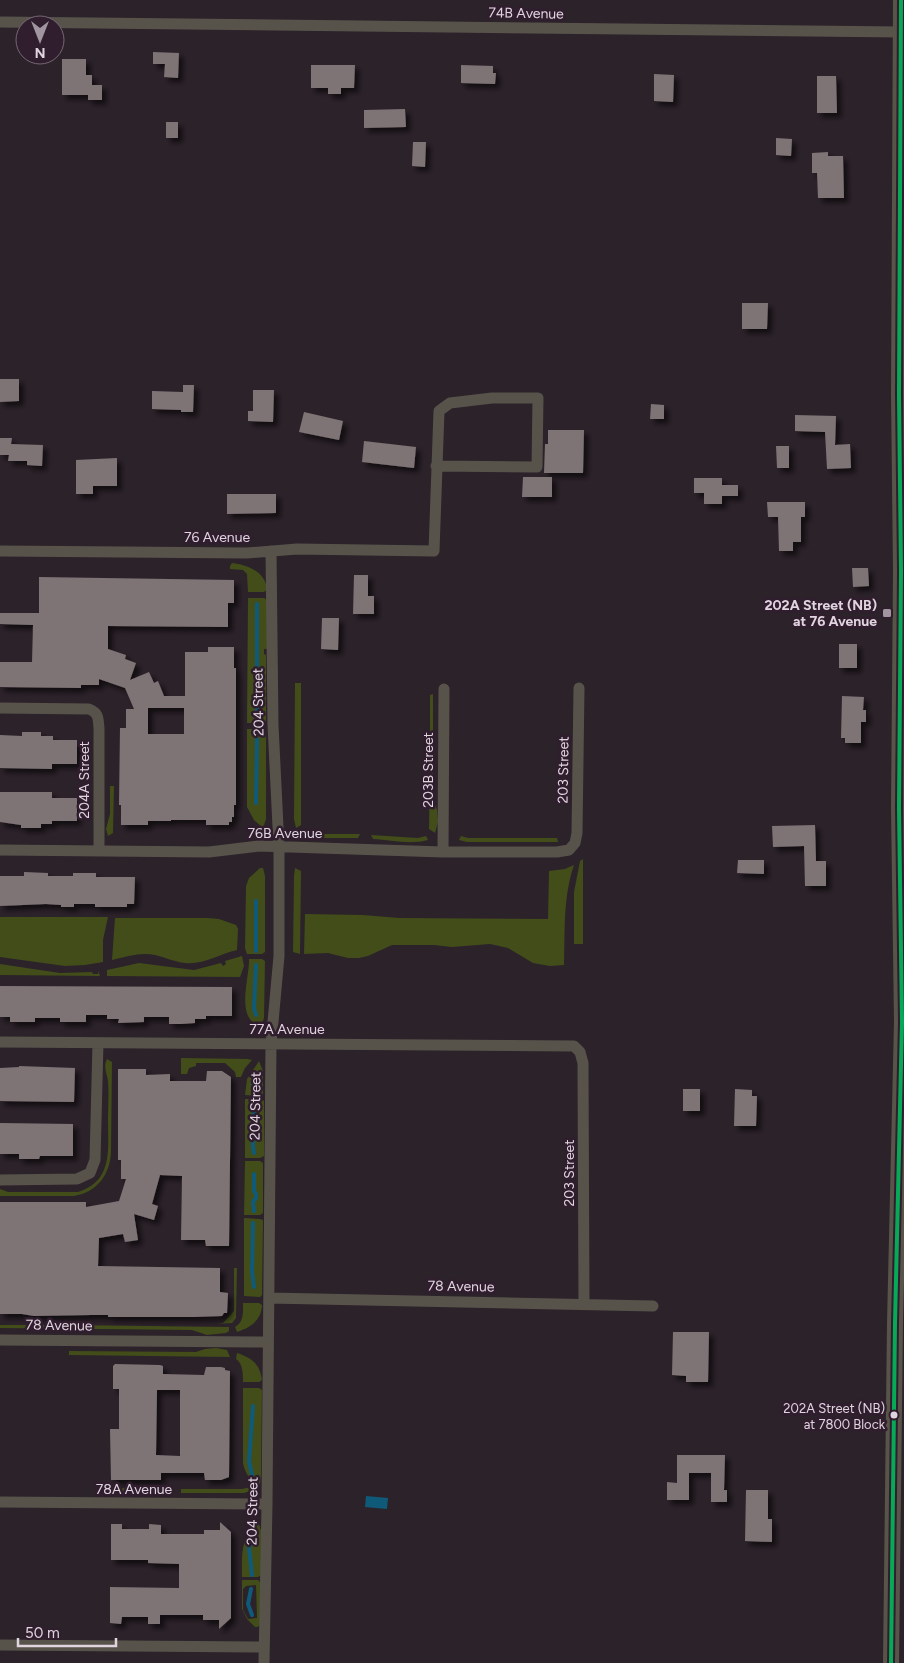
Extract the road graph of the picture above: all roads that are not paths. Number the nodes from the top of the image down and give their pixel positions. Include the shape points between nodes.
1 (901, 0) edge
2 (0, 22) edge
3 (901, 32) junction
4 (436, 466) junction
5 (0, 551) edge
6 (271, 551) junction
7 (902, 570) edge
8 (579, 688) dead end
9 (444, 689) dead end
10 (0, 708) edge
11 (280, 847) junction
12 (0, 850) edge
13 (99, 850) junction
14 (569, 850) joint
15 (443, 852) junction
16 (0, 1042) edge
17 (98, 1042) junction
18 (271, 1044) junction
19 (574, 1046) joint
20 (0, 1180) edge
21 (269, 1298) junction
22 (584, 1304) junction
23 (653, 1306) dead end
24 (0, 1340) edge
25 (268, 1342) junction
26 (0, 1502) edge
27 (268, 1504) junction
28 (0, 1645) edge
29 (264, 1647) junction
30 (264, 1663) edge
31 (891, 1663) edge

1 - 3 main road
2 - 3 street, 74B Avenue
3 - 7 main road via 899,395
4 - 4 street via 439,411 450,403 492,398 538,398 537,467
4 - 6 street, 76 Avenue via 434,551
5 - 6 street, 76 Avenue
6 - 11 street, 204 Street via 273,726
7 - 31 main road via 899,808 901,1059
8 - 14 street, 203 Street via 577,833
9 - 15 street, 203B Street
10 - 13 street, 204A Street via 89,709 98,716
11 - 13 street, 76B Avenue via 253,846 209,852
11 - 15 street, 76B Avenue
11 - 18 street, 204 Street via 279,956
12 - 13 street, 76B Avenue
14 - 15 street, 76B Avenue
16 - 17 street, 77A Avenue
17 - 18 street, 77A Avenue
17 - 20 street via 95,1160 90,1173 77,1179
18 - 19 street, 77A Avenue
18 - 21 street, 204 Street
19 - 22 street, 203 Street via 583,1063
21 - 22 street, 78 Avenue
21 - 25 street, 204 Street
22 - 23 street, 78 Avenue
24 - 25 street, 78 Avenue
25 - 27 street, 204 Street
26 - 27 street, 78A Avenue
27 - 29 street, 204 Street
28 - 29 street
29 - 30 street, 204 Street

